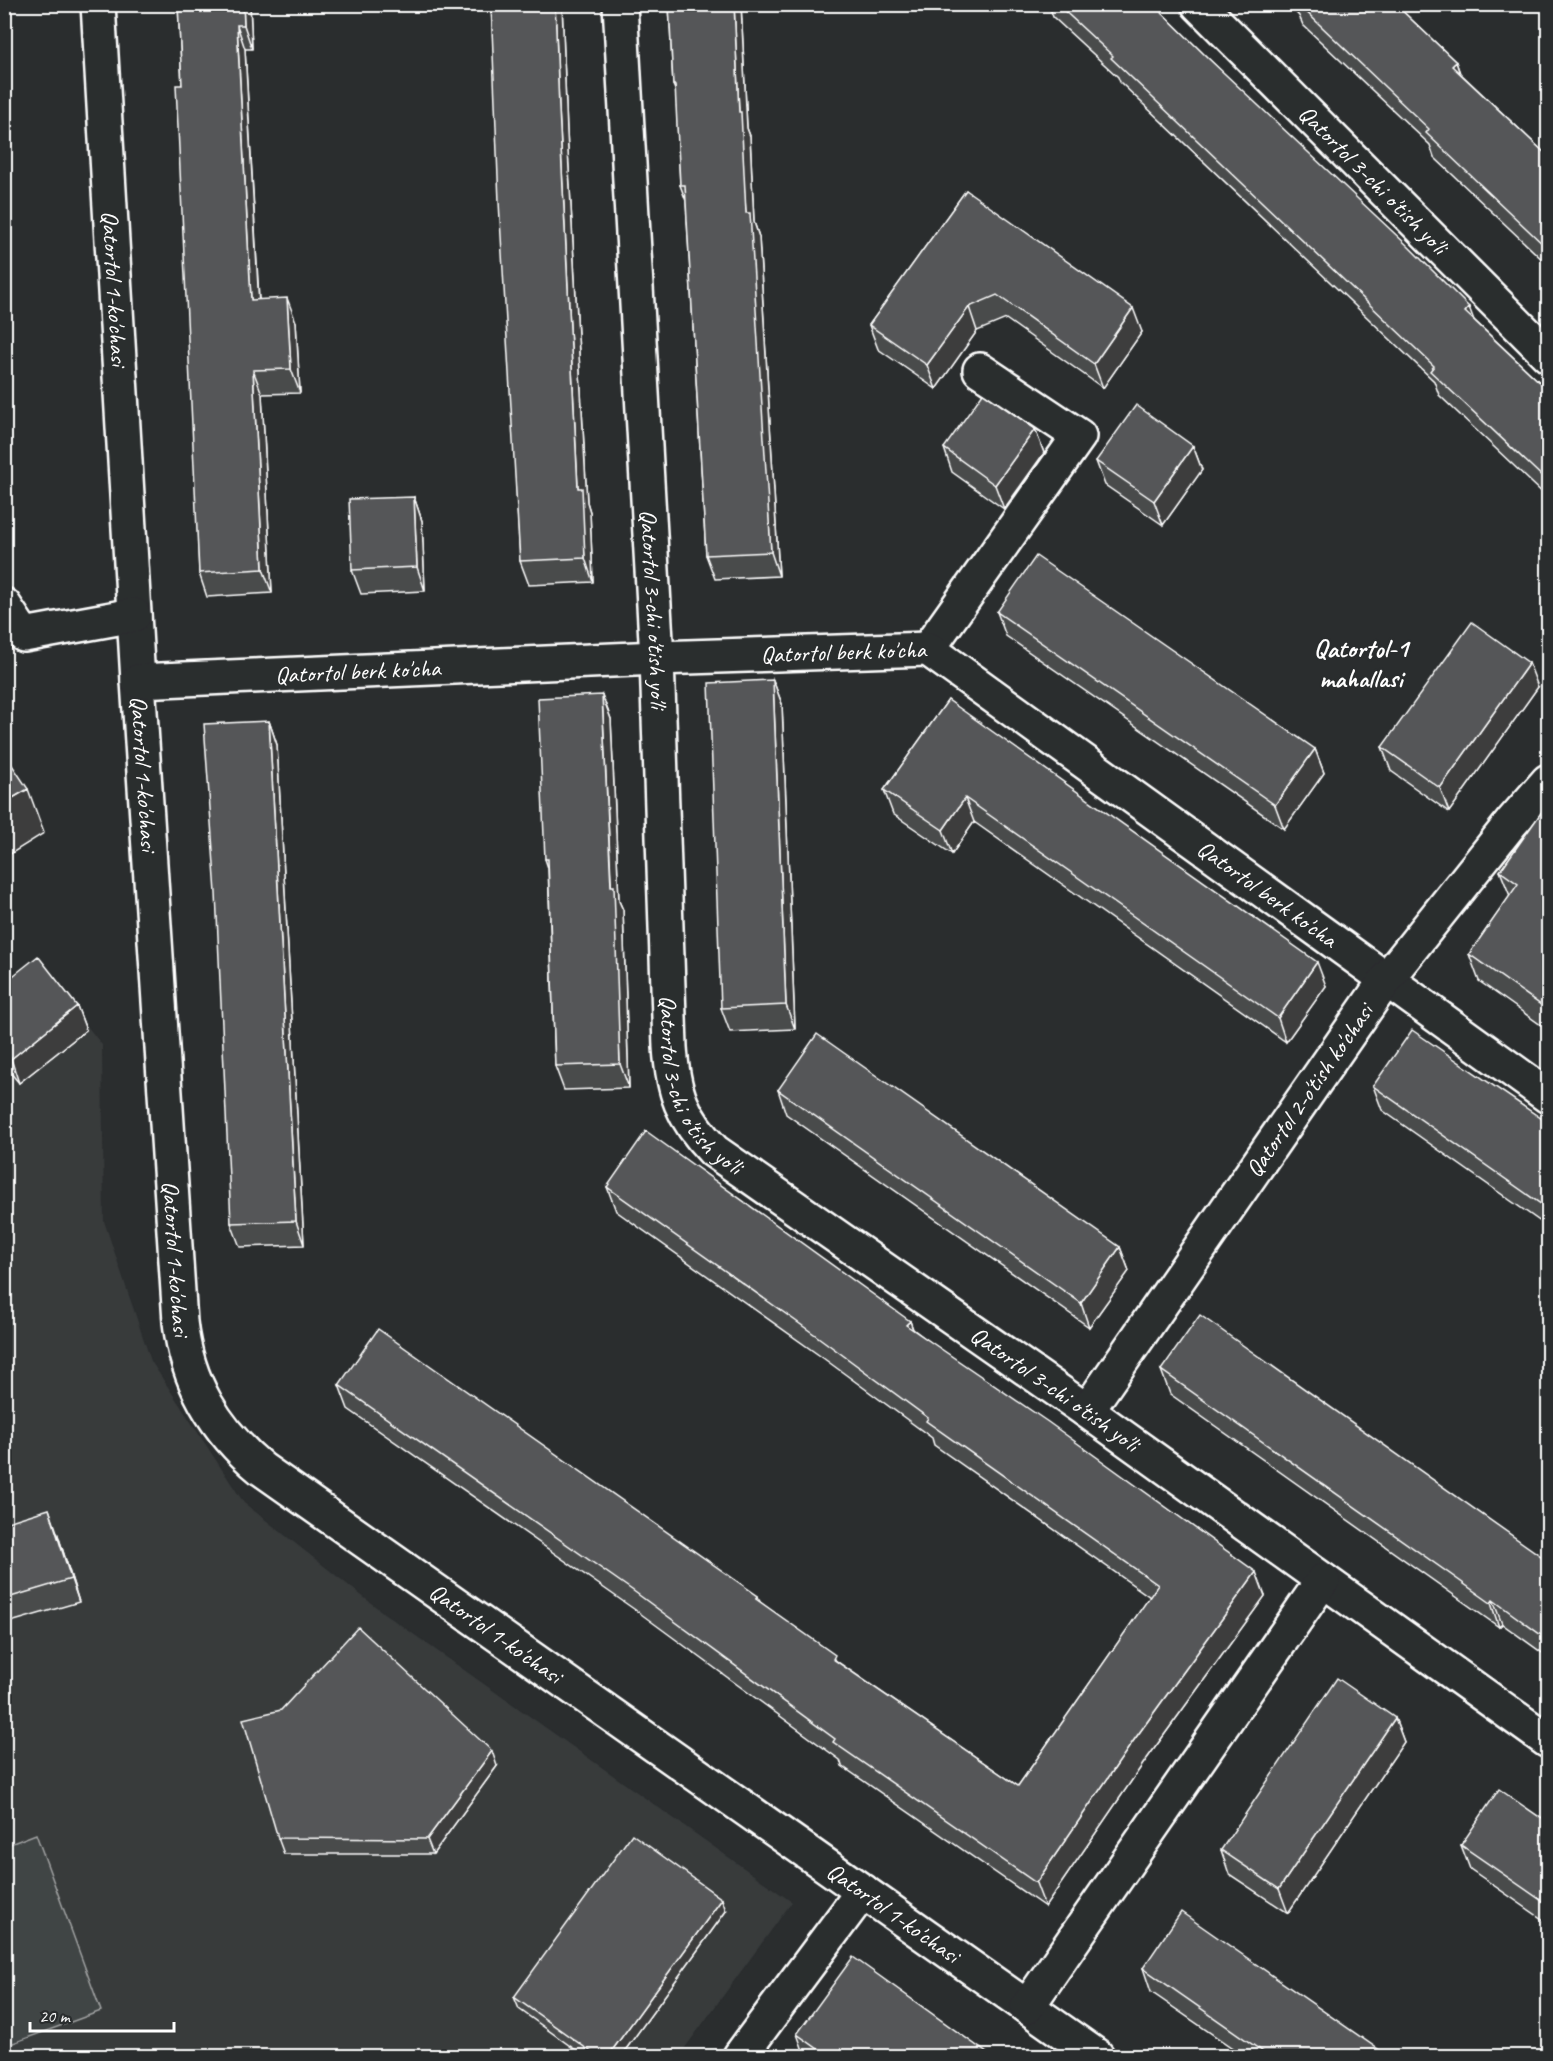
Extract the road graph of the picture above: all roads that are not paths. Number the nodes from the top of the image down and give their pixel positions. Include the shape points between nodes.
1 (98, 4) edge
2 (620, 4) edge
3 (1198, 4) edge
4 (1548, 355) edge
5 (980, 370) dead end
6 (4, 605) edge
7 (134, 615) junction
8 (928, 649) junction
9 (657, 658) junction
10 (138, 681) junction
11 (1548, 781) edge
12 (1385, 981) junction
13 (1548, 1096) edge
14 (1087, 1411) junction
15 (1323, 1580) junction
16 (1548, 1741) edge
17 (863, 1891) junction
18 (1027, 2007) junction
19 (740, 2056) edge
20 (1097, 2056) edge

1 - 7 street, Qatortol 1-ko'chasi
2 - 9 street, Qatortol 3-chi o'tish yo'li
3 - 4 street, Qatortol 3-chi o'tish yo'li
5 - 8 street via 1079,436
6 - 7 street via 24,635
7 - 10 street, Qatortol 1-ko'chasi
8 - 9 street, Qatortol berk ko'cha
8 - 12 street, Qatortol berk ko'cha
9 - 10 street, Qatortol berk ko'cha
9 - 14 street, Qatortol 3-chi o'tish yo'li via 672,1078 680,1104 696,1132 714,1151
10 - 17 street, Qatortol 1-ko'chasi via 180,1322 186,1359 203,1400 234,1442 262,1469
11 - 12 street, Qatortol 2-o'tish ko'chasi
12 - 13 street, Qatortol berk ko'cha
12 - 14 street, Qatortol 2-o'tish ko'chasi
14 - 15 street, Qatortol 3-chi o'tish yo'li
15 - 16 street, Qatortol 3-chi o'tish yo'li
15 - 18 street
17 - 18 street, Qatortol 1-ko'chasi
17 - 19 street
18 - 20 street, Qatortol 1-ko'chasi

